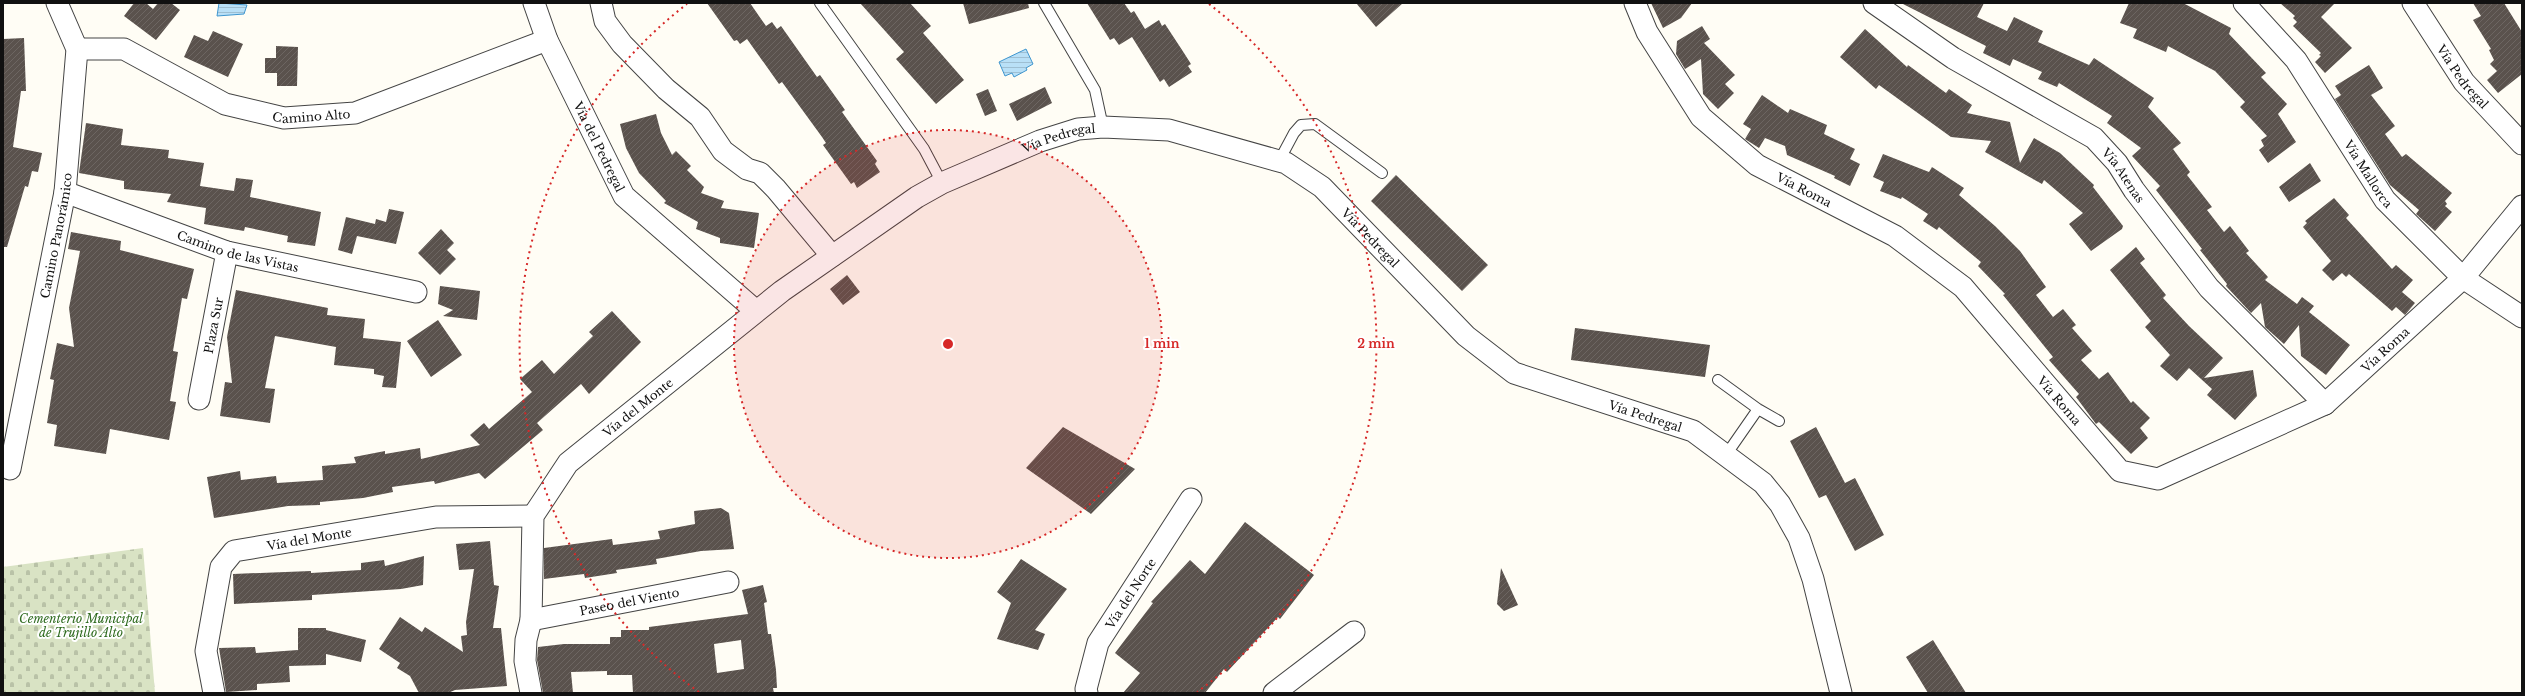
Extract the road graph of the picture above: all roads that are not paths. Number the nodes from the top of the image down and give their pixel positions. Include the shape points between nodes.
1 (57, 3) edge
2 (534, 3) edge
3 (601, 3) edge
4 (820, 3) edge
5 (1044, 3) edge
6 (1635, 3) edge
7 (1874, 3) edge
8 (2244, 3) edge
9 (2413, 3) edge
10 (547, 40) junction
11 (77, 49) junction
12 (1103, 127) junction
13 (2522, 144) edge
14 (1279, 161) junction
15 (1382, 173) dead end
16 (942, 183) junction
17 (65, 192) junction
18 (2522, 206) edge
19 (228, 252) junction
20 (832, 256) junction
21 (2463, 278) junction
22 (416, 292) dead end
23 (756, 311) junction
24 (2522, 317) edge
25 (1718, 380) dead end
26 (199, 399) dead end
27 (2325, 404) junction
28 (1758, 409) junction
29 (1779, 421) dead end
30 (1726, 455) junction
31 (10, 469) dead end
32 (1191, 499) dead end
33 (533, 516) junction
34 (728, 582) dead end
35 (531, 620) junction
36 (1354, 632) dead end
37 (214, 693) edge
38 (531, 693) edge
39 (1087, 693) edge
40 (1274, 693) edge
41 (1841, 693) edge

1 - 11 street, Camino Panorámico
2 - 10 street, Vía del Pedregal
3 - 20 street via 605,20 627,50 666,89 700,117 723,151 747,169 760,173
4 - 16 lane via 924,148
5 - 12 lane via 1095,90
6 - 27 street, Vía Roma via 1647,32 1701,117 1757,165 1895,236 1963,287 2120,471 2158,479
7 - 27 street, Vía Atenas via 1953,58 2094,138 2117,163 2134,190 2209,288
8 - 21 street, Vía Mallorca via 2296,60 2385,200
9 - 13 street, Vía Pedregal via 2464,82
10 - 11 street, Camino Alto via 355,113 284,118 226,104 124,49
10 - 23 street, Vía del Pedregal via 624,196
11 - 17 street, Camino Panorámico
12 - 14 street, Vía Pedregal via 1169,130
12 - 16 street, Vía Pedregal via 1078,128 1040,141
14 - 15 lane via 1301,125 1315,124
14 - 30 street, Vía Pedregal via 1322,187 1466,336 1514,373 1694,431
16 - 20 street, Vía Pedregal via 917,197
17 - 19 street, Camino de las Vistas
17 - 31 street, Camino Panorámico
18 - 21 street, Vía Roma
19 - 22 street, Camino de las Vistas
19 - 26 street, Plaza Sur
20 - 23 street, Vía Pedregal
21 - 24 street, Vía Mallorca
21 - 27 street, Vía Roma
23 - 33 street, Vía del Monte via 568,464
25 - 28 lane
28 - 29 lane
28 - 30 lane
30 - 41 street, Vía Pedregal via 1763,483 1780,504 1799,538 1813,579
32 - 39 street, Vía del Norte via 1098,642
33 - 35 street
33 - 37 street, Vía del Monte via 436,516 234,551 221,567 206,651
34 - 35 street, Paseo del Viento
35 - 38 street via 526,640 525,661
36 - 40 street

